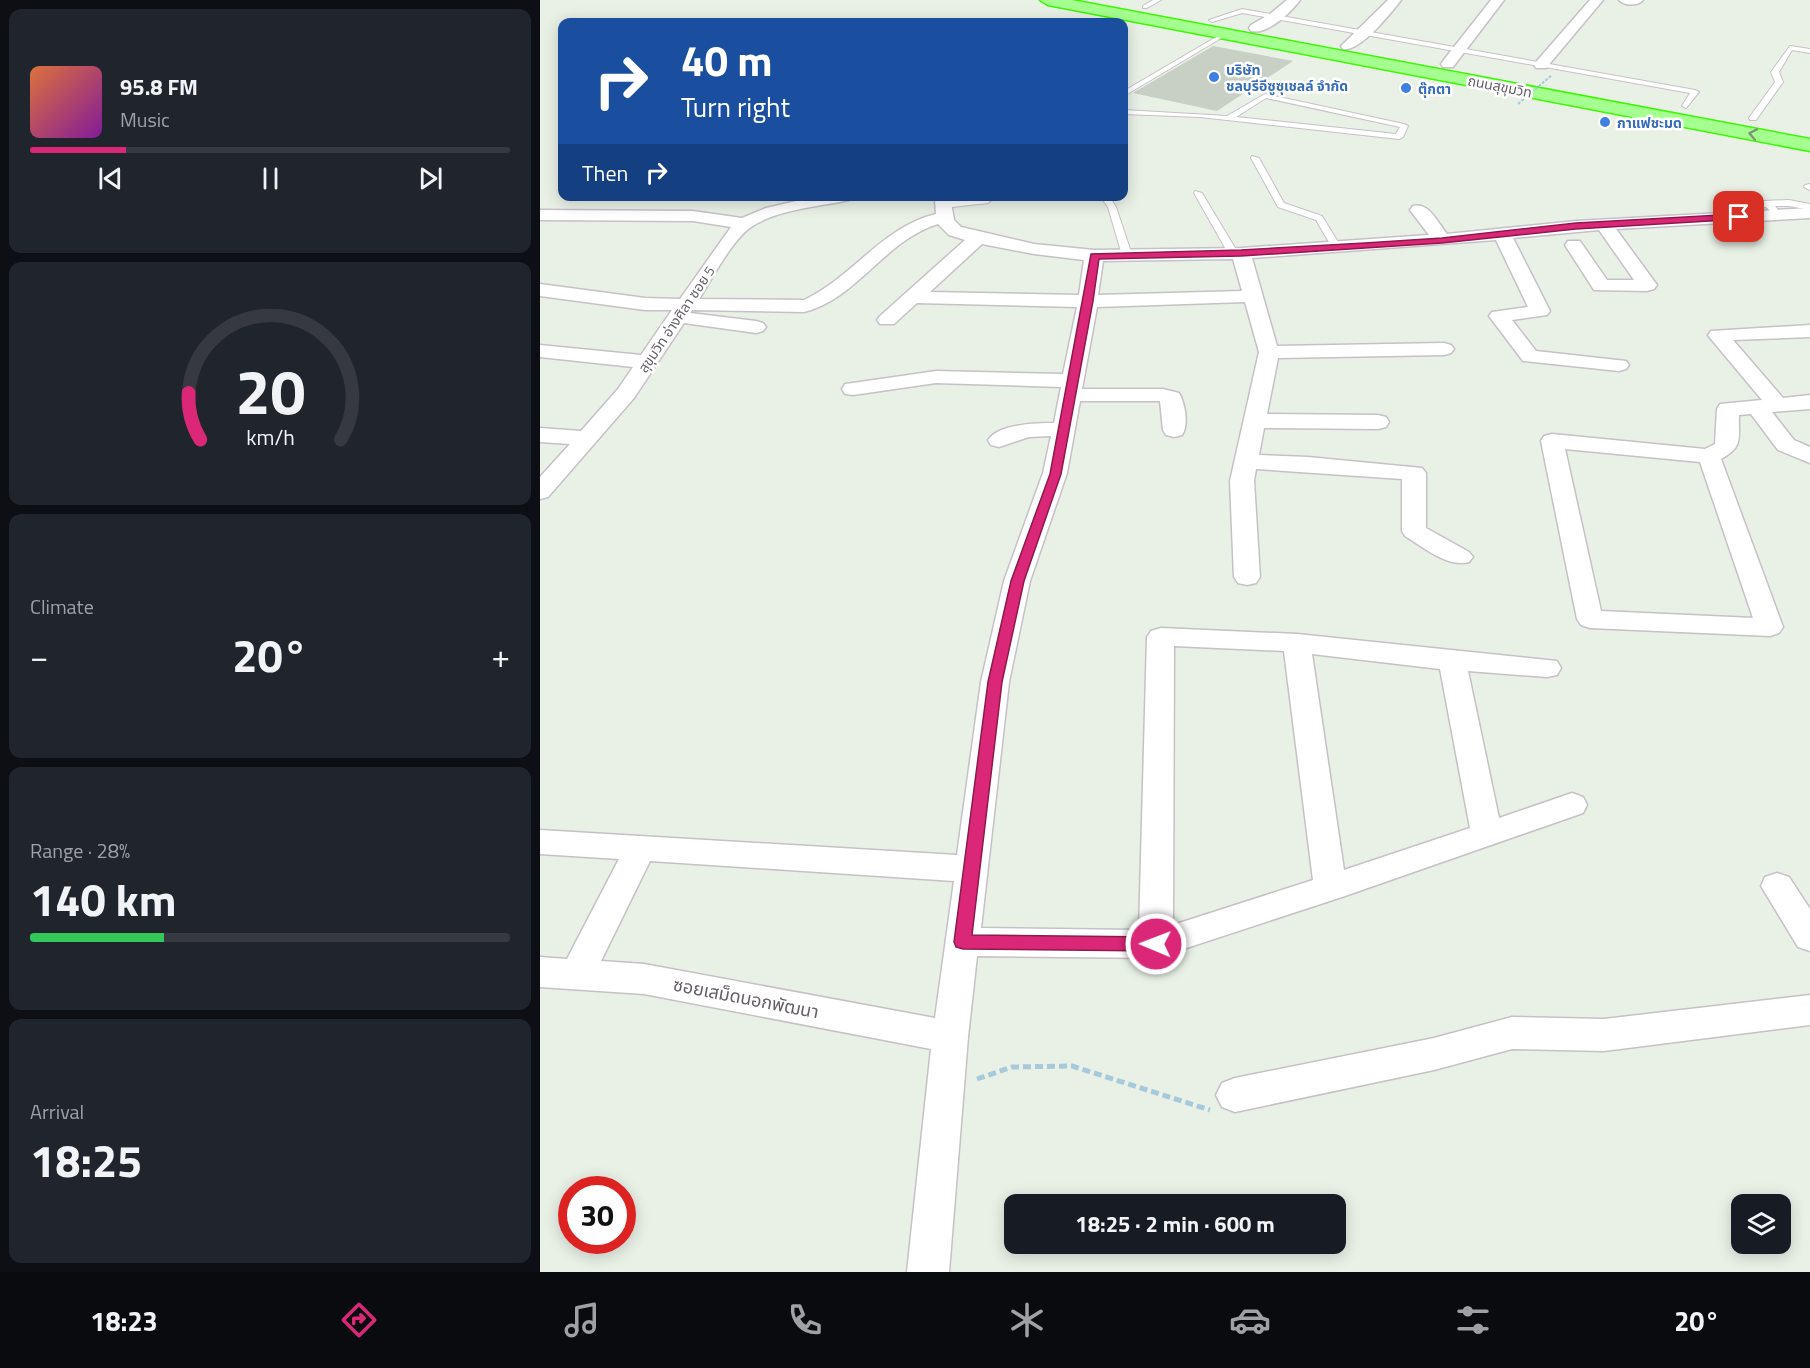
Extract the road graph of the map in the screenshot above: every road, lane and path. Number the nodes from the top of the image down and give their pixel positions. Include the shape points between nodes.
1 (1048, 0) edge
2 (1108, 0) edge
3 (1294, 0) edge
4 (1395, 0) edge
5 (1498, 0) edge
6 (1597, 0) edge
7 (1625, 0) edge
8 (1637, 0) edge
9 (1152, 4) edge
10 (1275, 17) junction
11 (1212, 20) junction
12 (1257, 28) junction
13 (1364, 33) junction
14 (1225, 34) junction
15 (1348, 46) junction
16 (1461, 50) junction
17 (1810, 51) edge
18 (1448, 64) junction
19 (1541, 65) junction
20 (1552, 75) dead end
21 (1128, 92) edge
22 (1518, 104) dead end
23 (1686, 106) junction
24 (1325, 109) junction
25 (1128, 112) edge
26 (1316, 115) dead end
27 (1230, 118) junction
28 (1753, 118) junction
29 (1308, 120) dead end
30 (1300, 126) junction
31 (1810, 128) edge
32 (1810, 145) edge
33 (1255, 158) dead end
34 (1198, 193) dead end
35 (821, 201) edge
36 (980, 201) edge
37 (1108, 201) edge
38 (1740, 205) dead end
39 (942, 206) edge
40 (1810, 207) edge
41 (1419, 210) dead end
42 (1773, 210) junction
43 (1810, 213) edge
44 (540, 215) edge
45 (744, 224) junction
46 (1604, 225) junction
47 (1502, 234) junction
48 (978, 238) junction
49 (1442, 240) junction
50 (1574, 240) junction
51 (1617, 243) junction
52 (1336, 247) junction
53 (1237, 253) junction
54 (1127, 255) junction
55 (1094, 256) junction
56 (540, 290) edge
57 (1253, 296) junction
58 (913, 297) junction
59 (1088, 301) junction
60 (682, 311) junction
61 (886, 320) dead end
62 (756, 327) dead end
63 (1810, 331) edge
64 (1444, 349) dead end
65 (540, 351) edge
66 (1269, 352) junction
67 (647, 363) junction
68 (1619, 365) dead end
69 (1072, 388) junction
70 (853, 389) dead end
71 (1810, 402) edge
72 (1766, 405) junction
73 (1254, 421) junction
74 (1378, 422) dead end
75 (1064, 429) junction
76 (1174, 430) dead end
77 (540, 435) edge
78 (589, 438) junction
79 (999, 440) dead end
80 (1709, 456) junction
81 (1810, 456) edge
82 (1246, 462) junction
83 (540, 492) edge
84 (1460, 557) dead end
85 (1246, 577) dead end
86 (1297, 643) junction
87 (1452, 661) junction
88 (1547, 668) dead end
89 (1572, 805) dead end
90 (1487, 834) junction
91 (540, 842) edge
92 (640, 849) junction
93 (972, 869) junction
94 (1777, 886) dead end
95 (1330, 888) junction
96 (1810, 937) edge
97 (963, 942) junction
98 (1156, 944) junction
99 (540, 972) edge
100 (577, 974) junction
101 (1810, 1010) edge
102 (950, 1036) junction
103 (945, 1090) junction
104 (1224, 1103) joint
105 (928, 1272) edge

1 - 14 highway, ถนนสุขุมวิท
2 - 9 highway, ถนนสุขุมวิท
3 - 10 street
4 - 13 street
5 - 16 street
6 - 19 street
7 - 8 street
9 - 11 highway, ถนนสุขุมวิท
10 - 11 lane via 1242,11
10 - 12 street
10 - 13 lane
11 - 12 highway, ถนนสุขุมวิท
12 - 15 highway, ถนนสุขุมวิท
13 - 15 street
13 - 16 lane
14 - 21 lane
32 -> 14 highway, ถนนสุขุมวิท
15 - 18 highway, ถนนสุขุมวิท
16 - 18 street
16 - 19 lane
17 - 28 lane via 1790,48 1775,72 1779,81
18 - 23 highway, ถนนสุขุมวิท
19 - 23 lane via 1695,92
20 - 22 path, bridge
23 - 28 highway, ถนนสุขุมวิท
24 - 26 lane
24 - 27 lane via 1265,96
24 - 30 lane via 1404,126 1400,137
25 - 27 lane
27 - 30 lane
28 - 31 highway, ถนนสุขุมวิท
29 - 30 lane
33 - 52 lane via 1281,205 1319,218
34 - 53 lane
35 - 45 street, สุขุมวิท อ่างศิลา ซอย 5 via 772,212
36 - 39 lane
37 - 54 lane
38 - 42 lane
39 - 48 street via 955,231
39 - 60 street via 820,300 810,304
40 - 42 lane via 1789,203
41 - 49 street
42 - 43 street
42 - 46 street
44 - 45 street via 693,216
45 - 60 street, สุขุมวิท อ่างศิลา ซอย 5
46 - 50 street
46 - 51 street
47 - 49 street
47 - 50 street
47 - 68 street via 1540,311 1499,316 1530,357
48 - 55 street
48 - 58 street
49 - 52 street
50 - 51 street
50 - 51 street via 1601,286 1647,285
52 - 53 street
53 - 54 street
53 - 57 street
54 - 55 street
55 - 59 street
56 - 60 street
57 - 59 street
57 - 66 street
58 - 59 street
58 - 61 street
59 - 69 street
60 - 62 street
60 - 67 street, สุขุมวิท อ่างศิลา ซอย 5
63 - 72 street via 1718,335
64 - 66 street
65 - 67 street
66 - 73 street
67 - 78 street, สุขุมวิท อ่างศิลา ซอย 5
69 - 70 street via 936,377
69 - 75 street
69 - 76 street via 1171,398
71 - 72 street
72 - 80 street via 1728,409 1726,447
72 - 81 street via 1786,445
73 - 74 street
73 - 82 street
75 - 79 street via 1026,430
75 - 93 street via 1055,474 1017,581 995,682
77 - 78 street
78 - 83 street, สุขุมวิท อ่างศิลา ซอย 5
80 - 80 street via 1770,627 1590,619 1552,441
82 - 84 street via 1414,473 1414,531
82 - 85 street via 1242,481
86 - 87 street
86 - 95 street
86 - 98 street via 1161,637
87 - 88 street
87 - 90 street
89 - 90 street
90 - 95 street
91 - 92 street
92 - 93 street
92 - 100 street
93 - 97 street
94 - 96 street
95 - 98 street
97 - 98 street
97 - 102 street
99 - 100 street, ซอยเสม็ดนอกพัฒนา
100 - 102 street, ซอยเสม็ดนอกพัฒนา via 644,979
101 - 104 street via 1604,1035 1512,1033
102 - 103 street
103 - 104 path via 1012,1067 1072,1066
103 - 105 street

